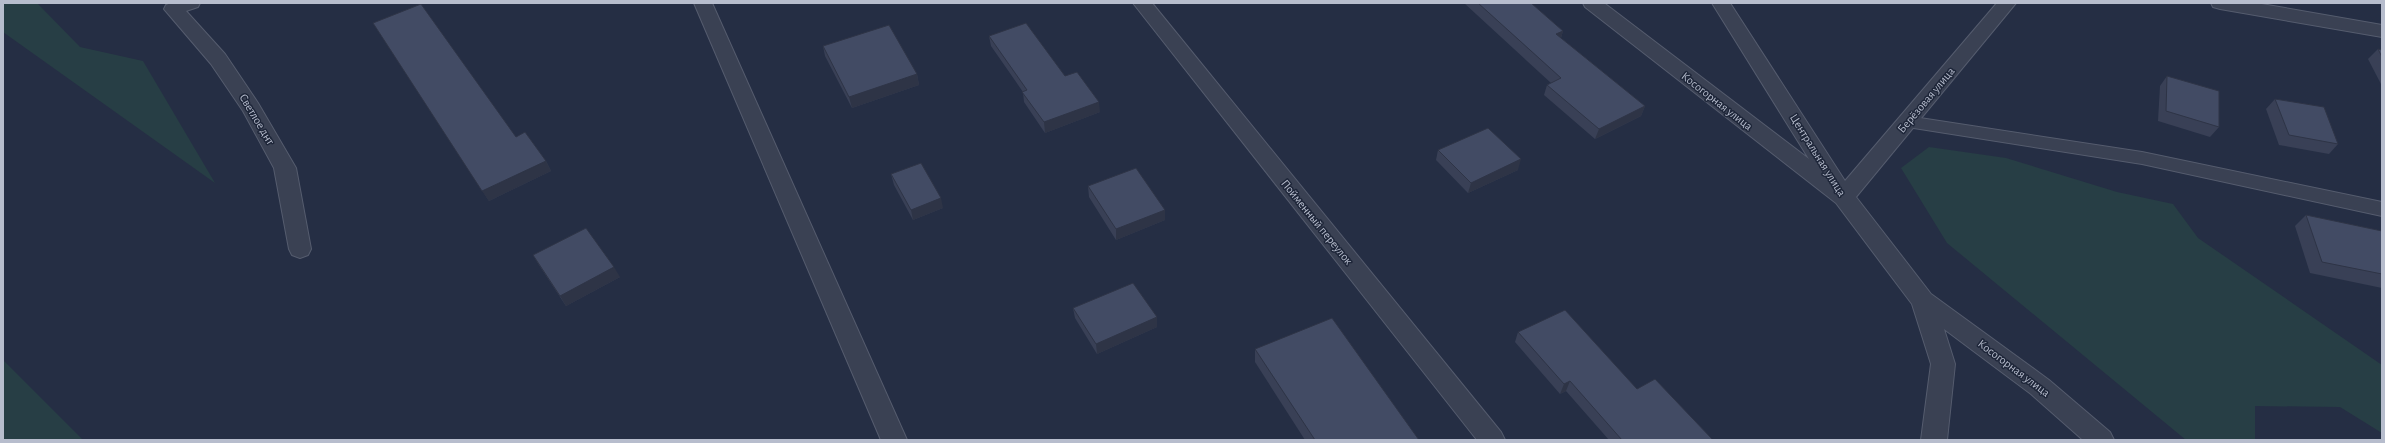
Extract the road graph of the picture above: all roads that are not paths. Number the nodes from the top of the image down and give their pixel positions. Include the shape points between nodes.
1 (703, 3) edge
2 (1142, 3) edge
3 (1592, 3) edge
4 (1721, 3) edge
5 (2007, 3) edge
6 (2220, 3) edge
7 (176, 5) edge
8 (2382, 31) edge
9 (1907, 122) junction
10 (1844, 197) junction
11 (2382, 209) edge
12 (300, 249) dead end
13 (1923, 301) junction
14 (894, 440) edge
15 (1492, 440) edge
16 (1934, 440) edge
17 (2101, 440) edge

1 - 14 street
2 - 15 street, Пойменный переулок
3 - 10 street, Косогорная улица
4 - 10 street, Центральная улица
5 - 9 street, Берёзовая улица
6 - 8 street
7 - 12 street, Светлое днт via 252,108 285,168
9 - 10 street, Берёзовая улица
9 - 11 lane via 2142,158
10 - 13 street, Центральная улица
13 - 16 street via 1943,364
13 - 17 street, Косогорная улица via 2040,387

